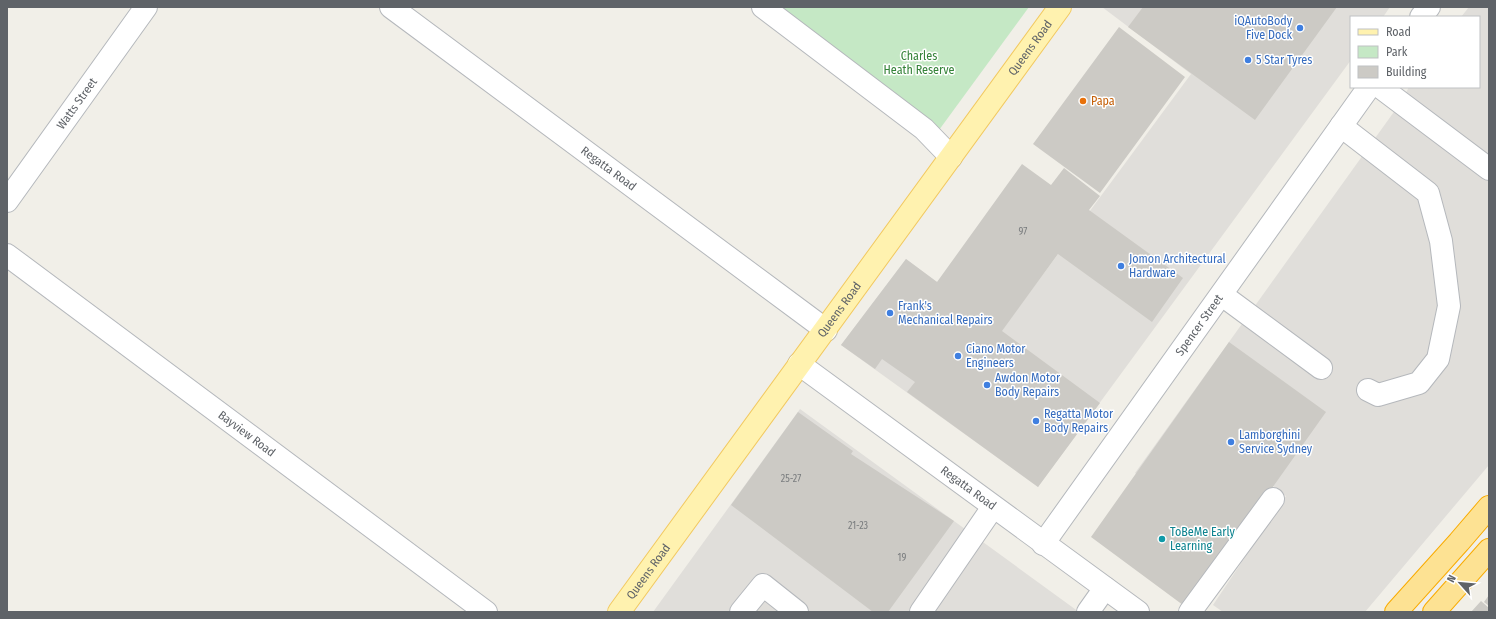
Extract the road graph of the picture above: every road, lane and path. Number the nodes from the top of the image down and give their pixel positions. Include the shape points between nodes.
1 (146, 7) edge
2 (391, 7) edge
3 (763, 7) edge
4 (1060, 7) edge
5 (1429, 7) edge
6 (1422, 16) edge
7 (1368, 88) edge
8 (1381, 88) edge
9 (1341, 126) junction
10 (951, 157) junction
11 (1489, 169) edge
12 (7, 201) edge
13 (7, 255) edge
14 (1222, 295) junction
15 (826, 330) junction
16 (799, 364) junction
17 (1322, 368) dead end
18 (1368, 390) dead end
19 (1273, 499) dead end
20 (1489, 507) edge
21 (997, 510) junction
22 (1043, 544) junction
23 (1489, 550) edge
24 (1105, 588) junction
25 (486, 612) edge
26 (619, 612) edge
27 (741, 612) edge
28 (797, 612) edge
29 (921, 612) edge
30 (936, 612) edge
31 (1088, 612) edge
32 (1138, 612) edge
33 (1190, 612) edge
34 (1396, 612) edge
35 (1434, 612) edge

1 - 12 street, Watts Street
2 - 15 street, Regatta Road
3 - 10 street via 924,129
4 - 10 main road, Queens Road
5 - 6 street
7 - 9 street, Spencer Street
8 - 11 street
9 - 14 street, Spencer Street
9 - 18 street via 1428,193 1441,241 1449,306 1438,359 1419,383 1378,395
10 - 15 main road, Queens Road
13 - 25 street, Bayview Road
14 - 17 street
14 - 22 street, Spencer Street
15 - 16 main road, Queens Road
16 - 21 street, Regatta Road
16 - 26 main road, Queens Road
19 - 33 street
20 - 34 highway
21 - 22 street, Regatta Road
21 - 29 street
21 - 30 street
22 - 24 street, Regatta Road
23 - 35 highway
24 - 31 street
24 - 32 street, Regatta Road
27 - 28 street via 763,585

